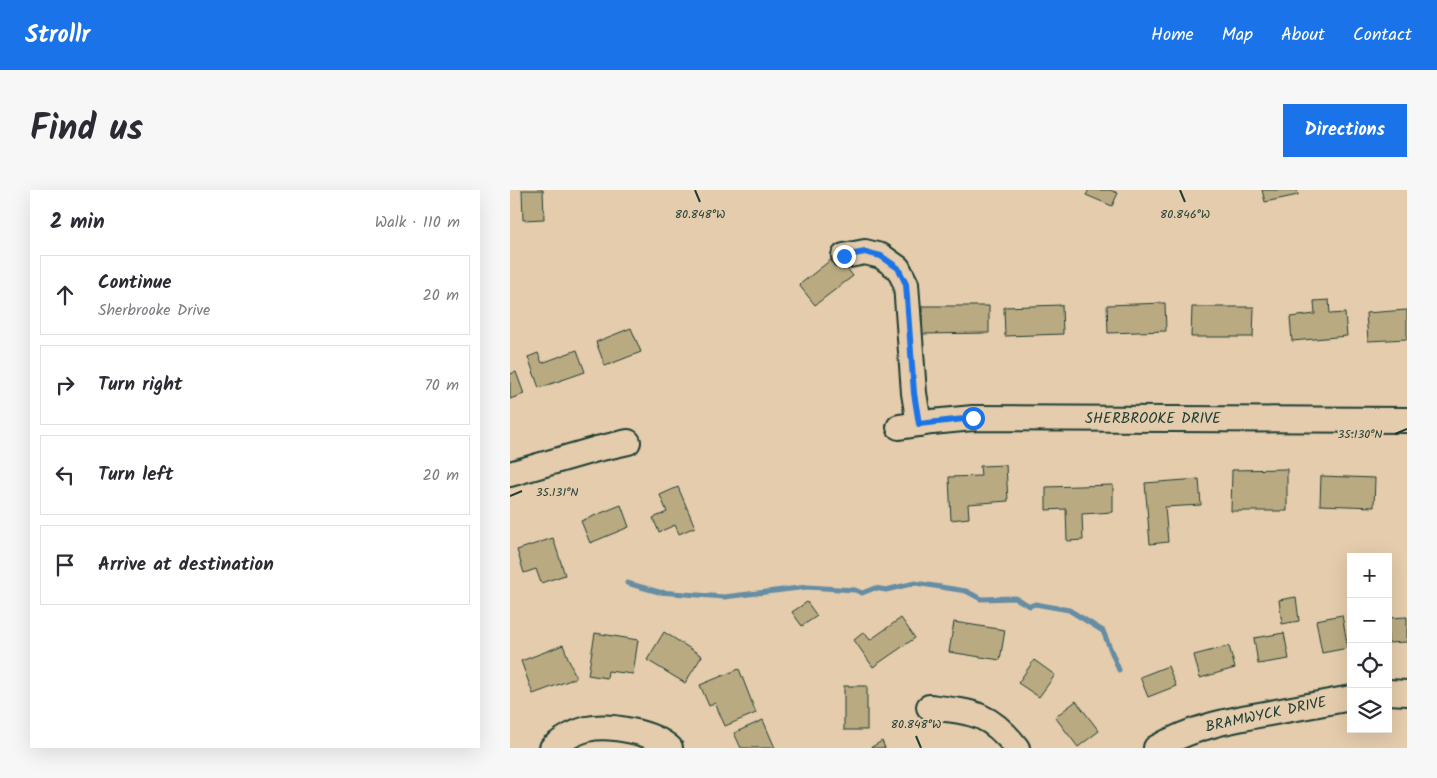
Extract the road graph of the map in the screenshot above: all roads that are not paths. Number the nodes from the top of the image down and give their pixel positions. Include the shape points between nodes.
1 (844, 256) dead end
2 (1407, 420) edge
3 (628, 442) dead end
4 (510, 474) edge
5 (1392, 692) edge
6 (1407, 693) edge
7 (1347, 699) edge
8 (930, 707) dead end
9 (552, 748) edge
10 (670, 748) edge
11 (1017, 748) edge
12 (1156, 748) edge

1 - 2 street, SHERBROOKE DRIVE via 865,252 881,256 898,268 906,284 914,393 909,426 973,418
3 - 4 street
5 - 6 street
7 - 12 street, BRAMWYCK DRIVE via 1210,725
8 - 11 street via 985,718 1001,729
9 - 10 street via 587,729 608,727 651,737

